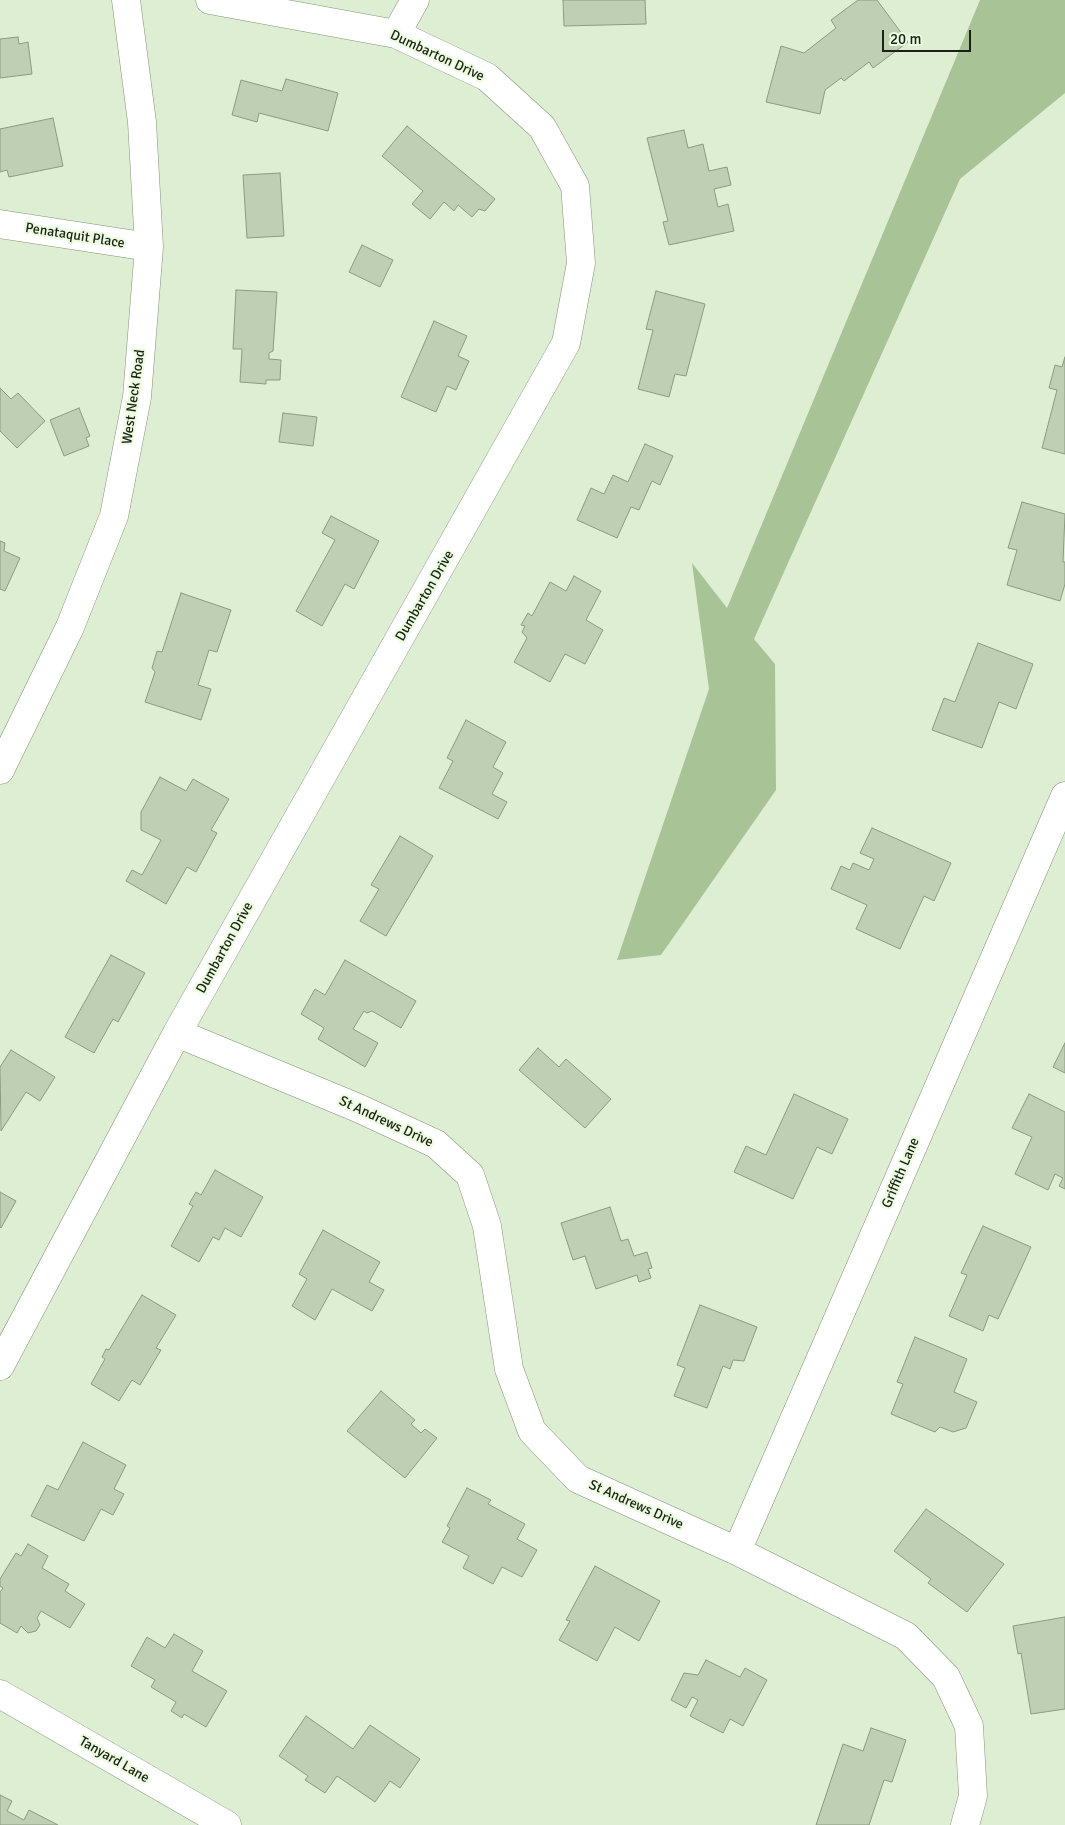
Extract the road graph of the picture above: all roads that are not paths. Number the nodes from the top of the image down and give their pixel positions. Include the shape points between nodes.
1 (126, 0) edge
2 (210, 0) edge
3 (415, 0) edge
4 (396, 34) junction
5 (0, 224) edge
6 (149, 247) junction
7 (0, 770) edge
8 (1065, 796) edge
9 (177, 1033) junction
10 (0, 1366) edge
11 (737, 1551) junction
12 (0, 1694) edge
13 (227, 1825) edge
14 (965, 1825) edge

1 - 6 street, West Neck Road via 142,122
2 - 4 street, Dumbarton Drive
3 - 4 street
4 - 9 street, Dumbarton Drive via 486,77 542,127 575,186 581,263 566,343
5 - 6 street, Penataquit Place
6 - 7 street, West Neck Road via 136,397 114,516 70,628
8 - 11 street, Griffith Lane
9 - 10 street, Dumbarton Drive
9 - 11 street, St Andrews Drive via 436,1144 470,1175 487,1226 509,1369 532,1431 578,1479
11 - 14 street, St Andrews Drive via 906,1636 946,1677 969,1726 973,1796
12 - 13 street, Tanyard Lane

